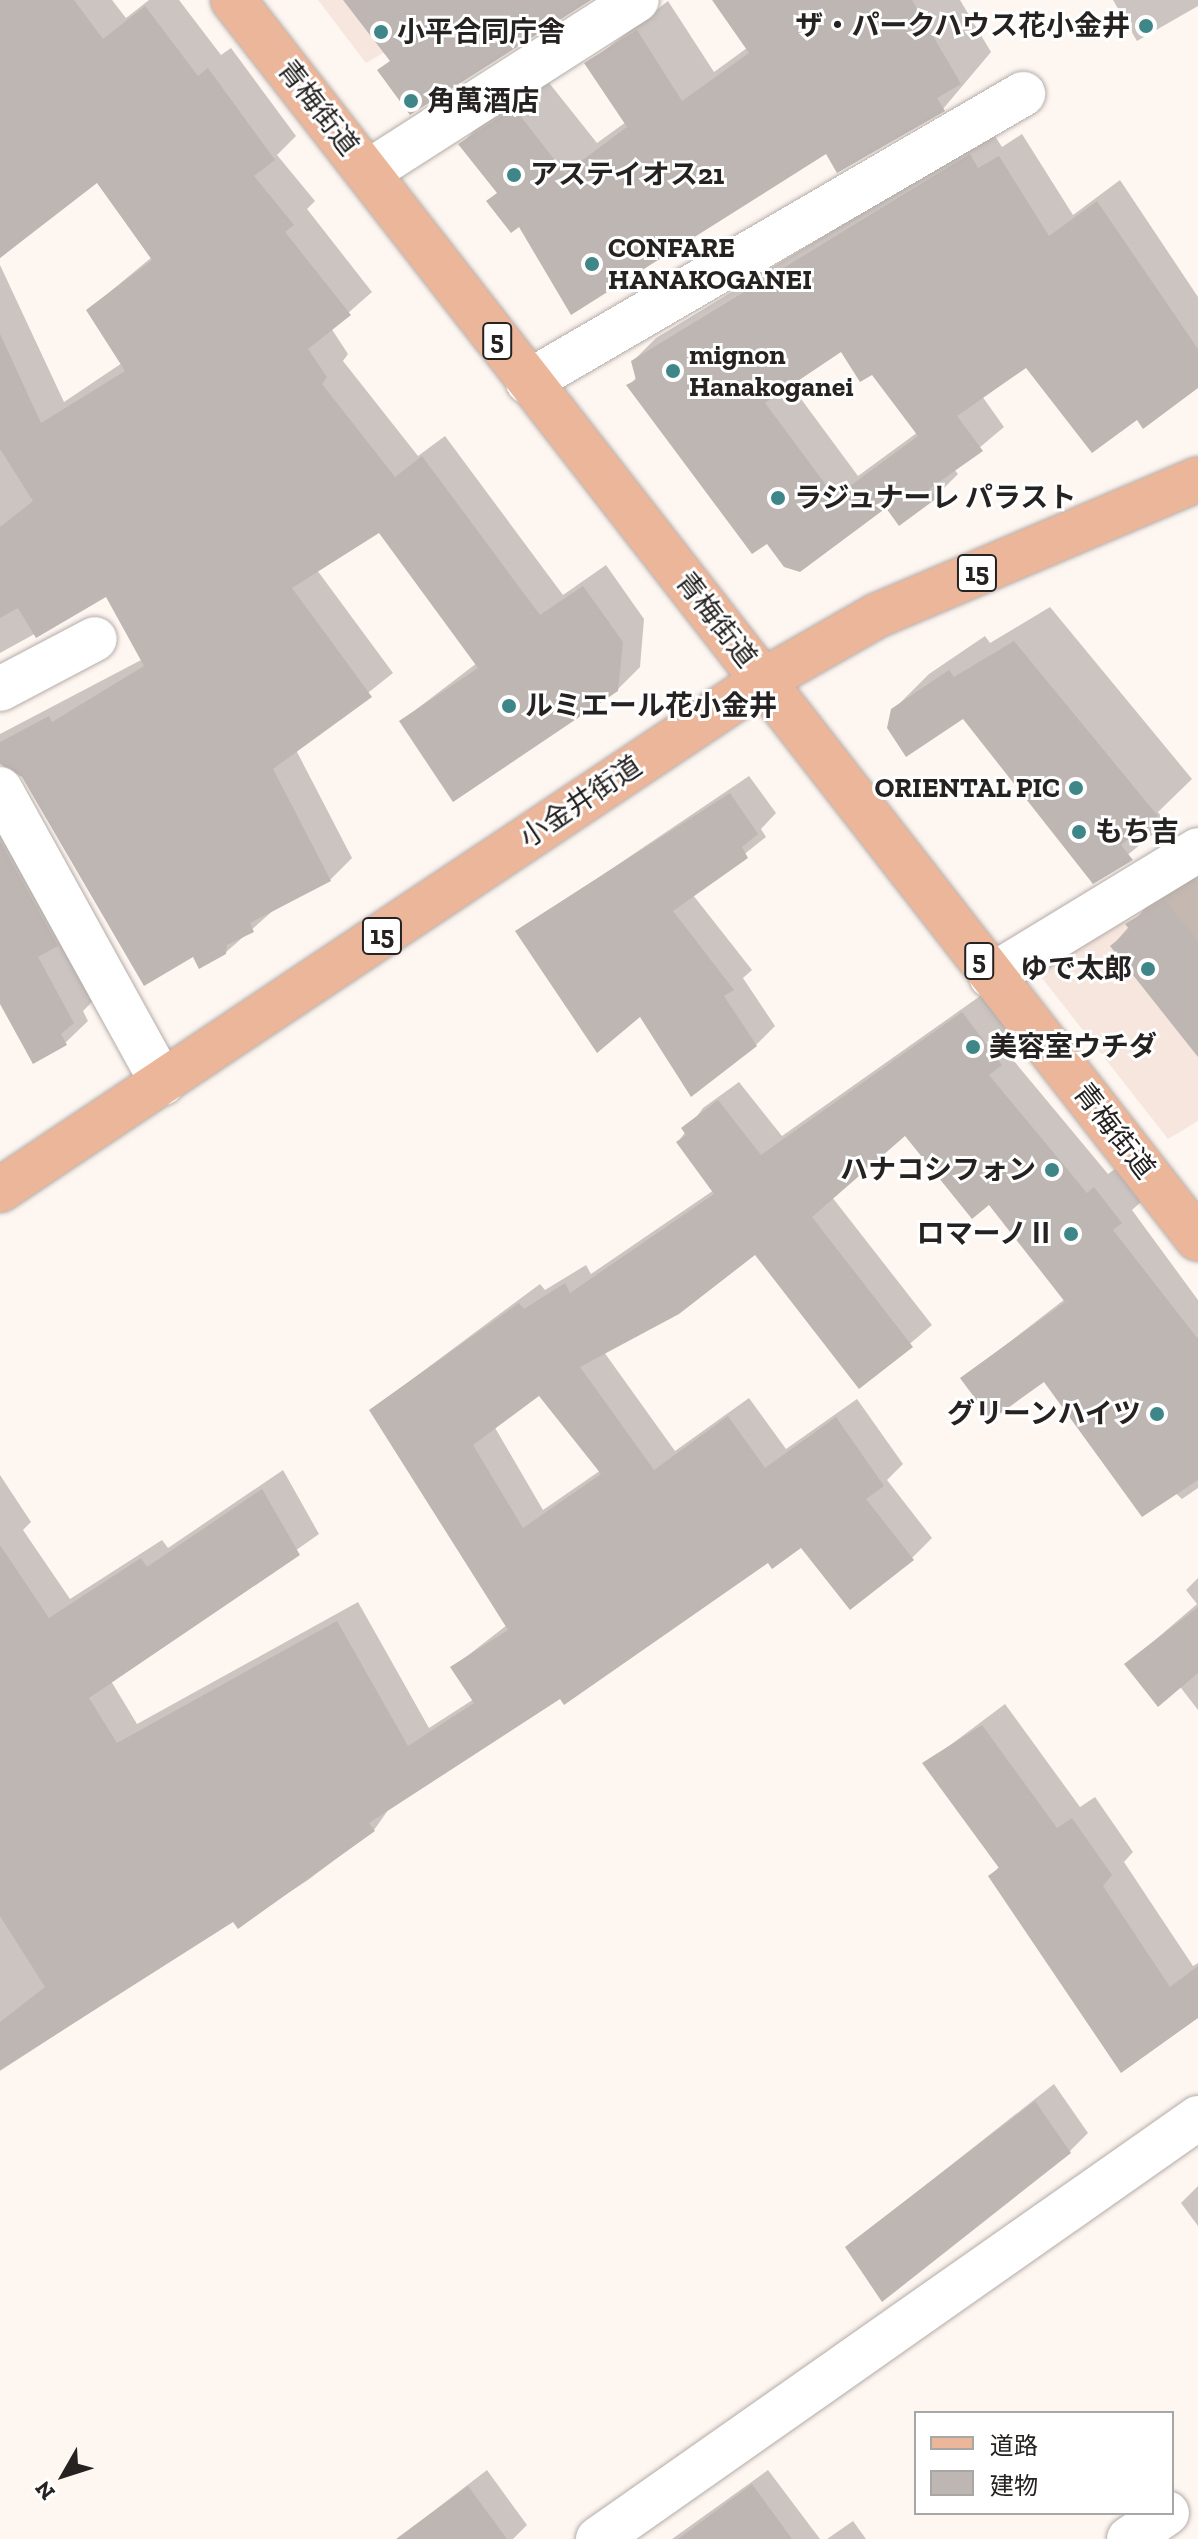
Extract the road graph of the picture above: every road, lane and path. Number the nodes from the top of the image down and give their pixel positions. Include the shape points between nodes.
1 (233, 0) edge
2 (637, 0) edge
3 (1023, 94) dead end
4 (368, 172) junction
5 (528, 382) junction
6 (1198, 479) edge
7 (95, 639) dead end
8 (764, 680) junction
9 (0, 689) edge
10 (0, 789) edge
11 (1198, 850) edge
12 (991, 976) junction
13 (162, 1083) junction
14 (0, 1190) edge
15 (1198, 1239) edge
16 (1198, 2118) edge
17 (1198, 2492) edge
18 (1174, 2509) edge
19 (1164, 2515) edge
20 (598, 2539) edge
21 (1129, 2539) edge

1 - 4 main road, 青梅街道 / 5
2 - 4 street
3 - 5 street
4 - 5 main road, 青梅街道 / 5
5 - 8 main road, 青梅街道 / 5
6 - 8 main road, 小金井街道 / 15 via 876,616
7 - 9 street
8 - 12 main road, 青梅街道 / 5
8 - 13 main road, 小金井街道 / 15
10 - 13 street
11 - 12 street
12 - 15 main road, 青梅街道 / 5
13 - 14 main road, 小金井街道 / 15
16 - 20 street
17 - 18 street
19 - 21 street

